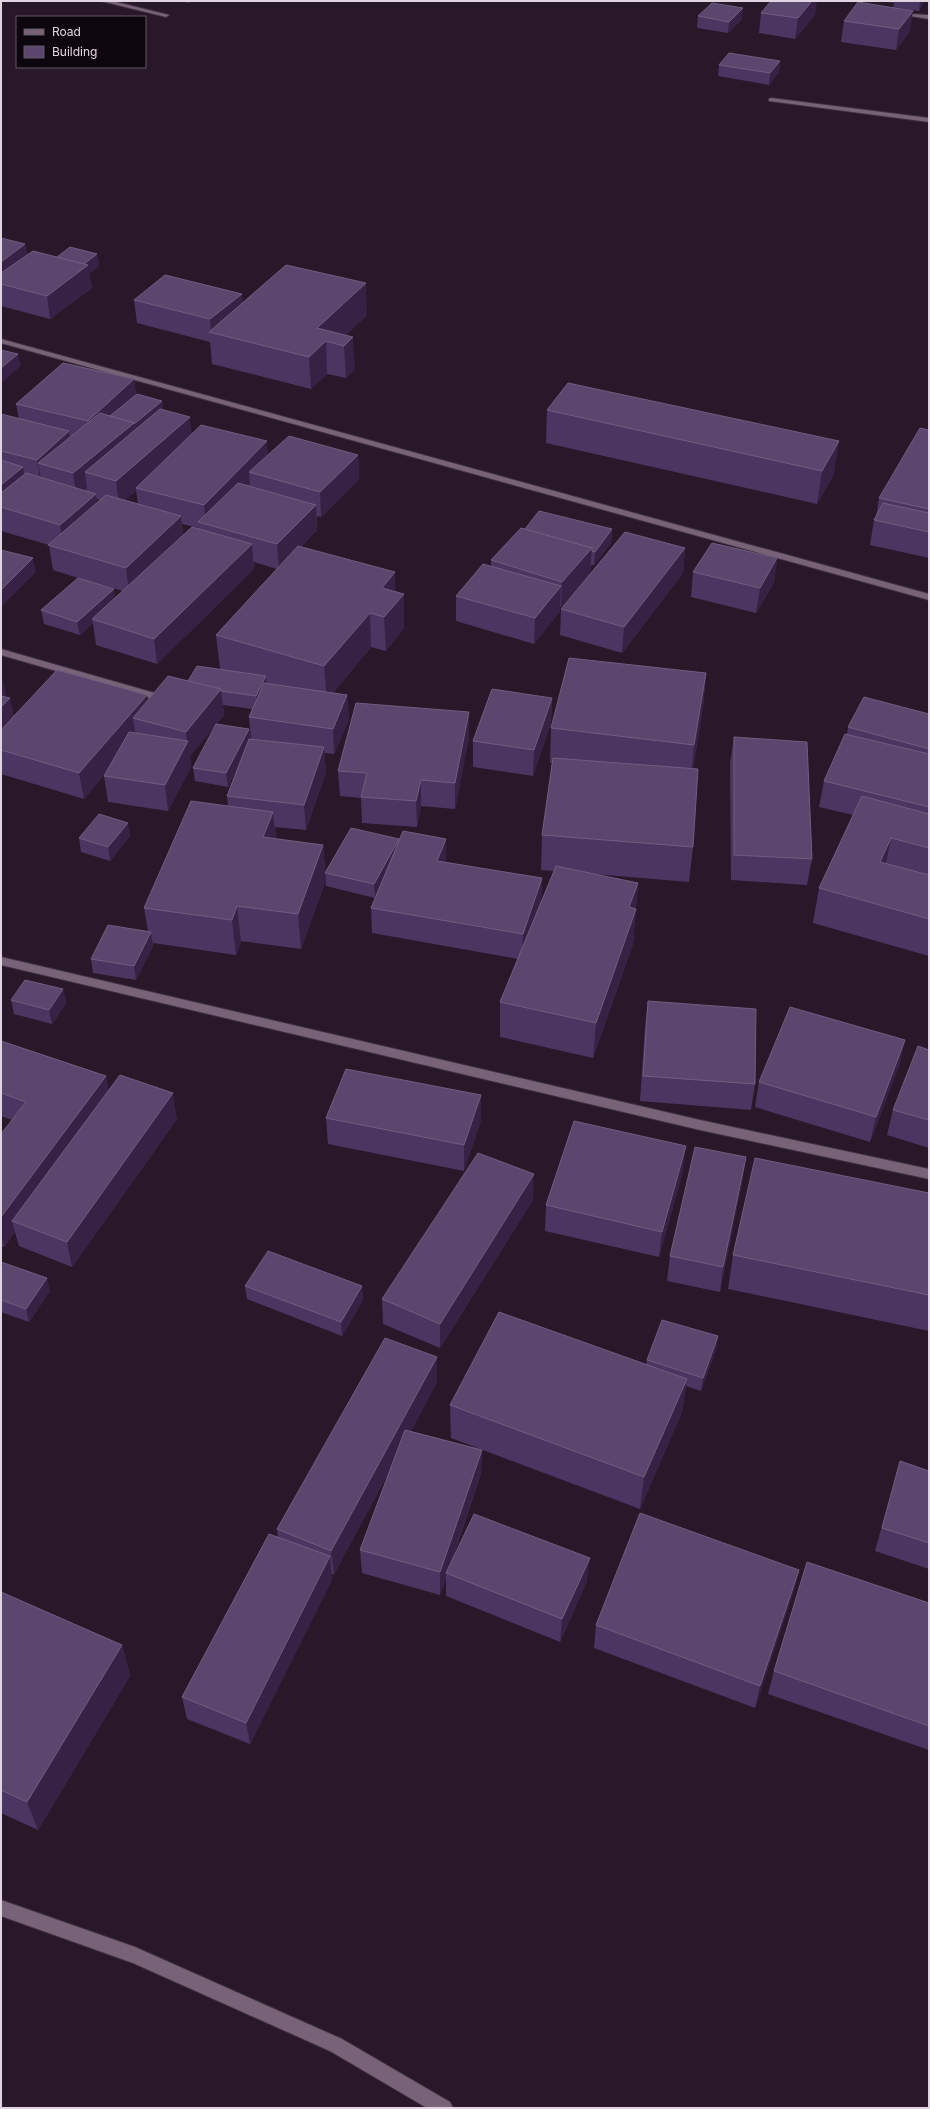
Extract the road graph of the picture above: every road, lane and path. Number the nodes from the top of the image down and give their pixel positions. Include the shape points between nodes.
1 (104, 1) edge
2 (166, 15) dead end
3 (912, 15) edge
4 (929, 17) edge
5 (771, 100) dead end
6 (929, 120) edge
7 (1, 341) edge
8 (85, 364) junction
9 (73, 373) edge
10 (929, 598) edge
11 (1, 652) edge
12 (154, 696) edge
13 (1, 961) edge
14 (929, 1174) edge
15 (1, 1908) edge
16 (444, 2108) edge

1 - 2 street
3 - 4 street
5 - 6 street
7 - 8 street
8 - 9 street
8 - 10 street
11 - 12 street
13 - 14 street via 700,1125
15 - 16 street via 135,1955 336,2045

